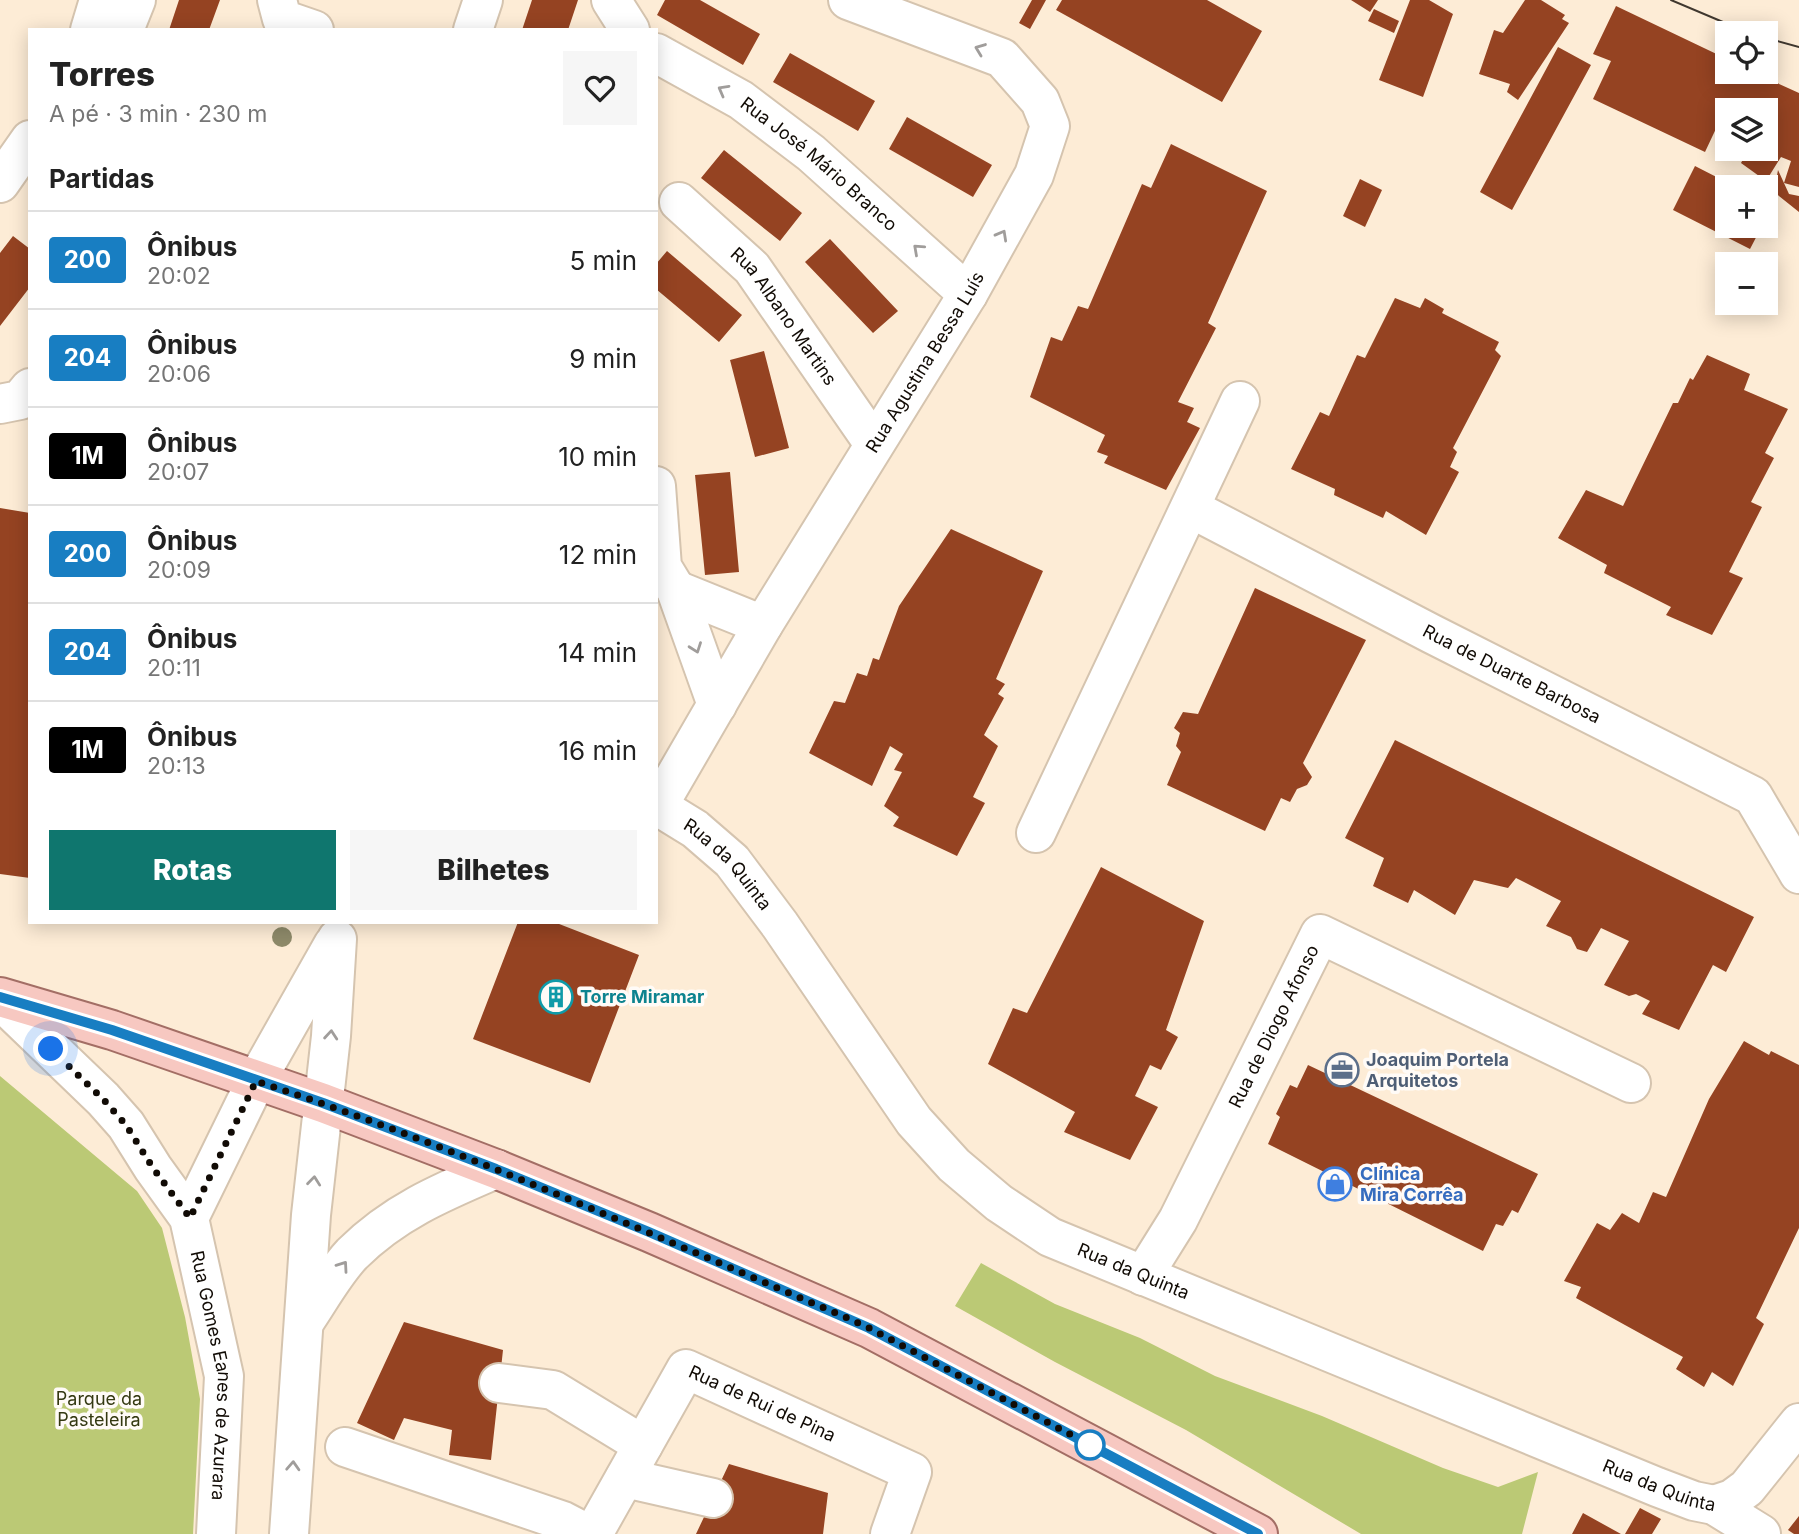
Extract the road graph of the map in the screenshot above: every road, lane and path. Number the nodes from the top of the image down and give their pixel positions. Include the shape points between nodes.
1 (99, 0) edge
2 (136, 0) edge
3 (277, 0) edge
4 (483, 0) edge
5 (611, 0) edge
6 (848, 0) edge
7 (91, 28) edge
8 (125, 28) edge
9 (308, 28) edge
10 (474, 28) edge
11 (637, 28) edge
12 (658, 45) edge
13 (28, 143) edge
14 (0, 183) edge
15 (679, 202) dead end
16 (968, 294) junction
17 (28, 390) edge
18 (1240, 401) dead end
19 (0, 404) edge
20 (874, 444) junction
21 (1190, 508) junction
22 (658, 513) edge
23 (676, 590) junction
24 (763, 625) junction
25 (717, 705) junction
26 (658, 804) edge
27 (658, 807) edge
28 (1036, 833) dead end
29 (1799, 874) edge
30 (341, 931) edge
31 (0, 998) edge
32 (256, 1081) junction
33 (1631, 1083) dead end
34 (323, 1103) junction
35 (496, 1169) junction
36 (190, 1218) junction
37 (1143, 1276) junction
38 (303, 1322) junction
39 (499, 1383) dead end
40 (1799, 1423) edge
41 (643, 1445) junction
42 (345, 1447) dead end
43 (625, 1478) junction
44 (713, 1498) dead end
45 (1714, 1505) junction
46 (216, 1534) edge
47 (289, 1534) edge
48 (588, 1534) edge
49 (593, 1534) edge
50 (890, 1534) edge
51 (1258, 1534) edge
52 (1761, 1534) edge

1 - 7 street
2 - 8 street
3 - 9 street via 282,19
4 - 10 street
5 - 11 street
16 -> 6 street, Rua Agustina Bessa Luís via 1034,176 1050,126 1040,101 1002,58
16 -> 12 street, Rua José Mário Branco via 811,153
13 - 14 street
15 - 20 street, Rua Albano Martins via 752,268
16 - 20 street, Rua Agustina Bessa Luís
17 - 19 street via 20,400
18 - 21 street
20 - 24 street, Rua Agustina Bessa Luís
21 - 28 street
21 - 29 street, Rua de Duarte Barbosa via 1754,796
22 - 23 street via 662,567
23 - 24 street
23 -> 25 street
24 - 25 street, Rua Agustina Bessa Luís
25 - 26 street, Rua Agustina Bessa Luís
27 - 37 street, Rua da Quinta via 733,861 914,1121 954,1164 999,1203 1051,1237
30 - 32 street
34 -> 30 street
31 - 32 main road via 112,1030
31 - 36 street, Rua Gomes Eanes de Azurara via 126,1125
32 - 34 main road
32 - 36 street
33 - 37 street, Rua de Diogo Afonso via 1320,934 1178,1220
34 - 35 main road
38 -> 34 street
38 -> 35 street via 350,1256 389,1221
35 - 51 main road via 869,1328
36 - 46 street, Rua Gomes Eanes de Azurara via 224,1376
37 - 45 street, Rua da Quinta via 1657,1487
47 -> 38 street
39 - 41 street via 553,1390
40 - 45 street via 1747,1488
41 - 43 street, Rua de Rui de Pina
41 - 50 street, Rua de Rui de Pina via 686,1369 912,1472
42 - 48 street via 563,1521
43 - 44 street
43 - 49 street, Rua de Rui de Pina
45 - 52 street, Rua da Quinta

